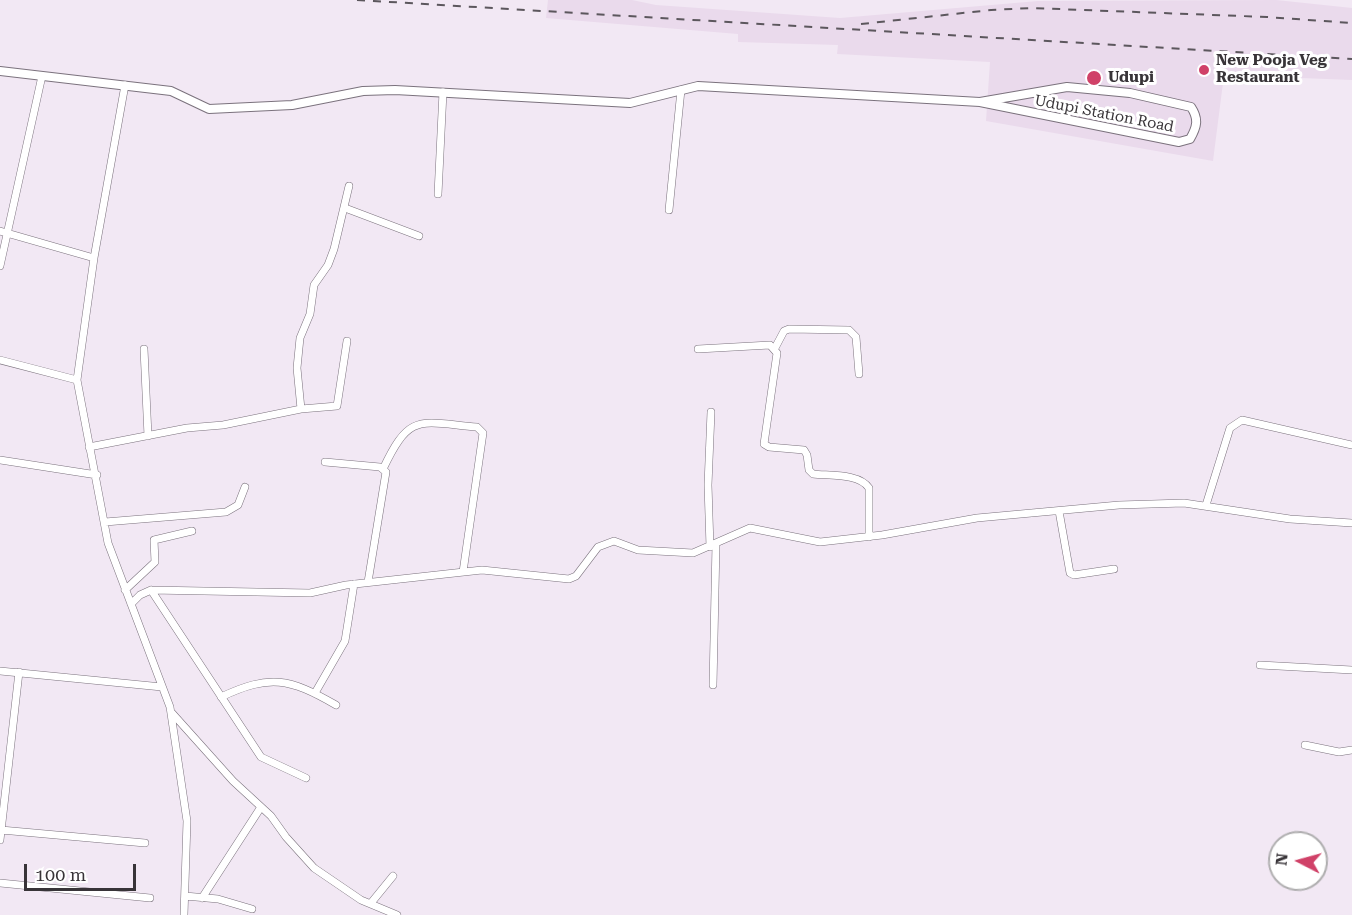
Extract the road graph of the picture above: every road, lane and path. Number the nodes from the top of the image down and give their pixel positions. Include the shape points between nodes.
1 (0, 71) edge
2 (42, 76) junction
3 (125, 85) junction
4 (681, 90) junction
5 (443, 92) junction
6 (980, 102) junction
7 (349, 186) dead end
8 (438, 194) dead end
9 (345, 208) junction
10 (669, 210) dead end
11 (4, 232) edge
12 (419, 236) dead end
13 (94, 258) junction
14 (0, 266) edge
15 (347, 341) dead end
16 (775, 348) junction
17 (698, 349) dead end
18 (144, 350) dead end
19 (0, 360) edge
20 (859, 374) dead end
21 (77, 380) junction
22 (301, 409) junction
23 (711, 412) dead end
24 (148, 436) junction
25 (1352, 445) edge
26 (89, 447) junction
27 (0, 460) edge
28 (325, 462) dead end
29 (383, 469) junction
30 (97, 475) junction
31 (245, 487) dead end
32 (1206, 505) junction
33 (1059, 511) junction
34 (105, 522) junction
35 (1352, 523) edge
36 (192, 531) dead end
37 (869, 537) junction
38 (713, 545) junction
39 (1114, 569) dead end
40 (464, 572) junction
41 (368, 582) junction
42 (354, 584) junction
43 (125, 590) junction
44 (151, 590) junction
45 (131, 604) junction
46 (1260, 665) dead end
47 (1352, 670) edge
48 (0, 671) edge
49 (19, 672) junction
50 (713, 685) dead end
51 (162, 687) junction
52 (315, 693) junction
53 (221, 698) junction
54 (336, 705) dead end
55 (171, 712) junction
56 (1305, 745) dead end
57 (1352, 750) edge
58 (306, 778) dead end
59 (261, 807) junction
60 (1, 830) edge
61 (0, 840) edge
62 (144, 843) dead end
63 (393, 876) dead end
64 (0, 884) edge
65 (184, 896) junction
66 (150, 898) dead end
67 (202, 898) junction
68 (371, 903) junction
69 (252, 909) dead end
70 (184, 915) edge
71 (397, 915) edge

1 - 2 street
2 - 3 street
2 - 11 street
3 - 5 street via 171,91 209,109 292,105 363,91
3 - 13 street
4 - 5 street via 630,103
4 - 6 street via 698,86
4 - 10 street
5 - 8 street
6 - 6 street, Udupi Station Road via 1056,88 1130,93 1191,107 1197,117 1196,129 1190,139 1179,142
7 - 9 street
9 - 12 street
9 - 22 street via 328,265 314,285 310,314 300,338 297,368
11 - 13 street
11 - 14 street
13 - 21 street
15 - 22 street via 337,406
16 - 17 street via 770,345
16 - 20 street via 789,329 849,330 856,337
16 - 37 street via 764,444 804,450 813,474 866,483
18 - 24 street
19 - 21 street
21 - 26 street
22 - 24 street
23 - 38 street via 708,485
24 - 26 street
25 - 32 street via 1242,420 1230,429
26 - 30 street
27 - 30 street
28 - 29 street
29 - 40 street via 401,435 422,422 477,427 483,433
29 - 41 street via 386,475
30 - 34 street
31 - 34 street via 238,505 226,512
32 - 33 street via 1130,505
32 - 35 street via 1290,519
33 - 37 street via 977,518
33 - 39 street via 1070,573
34 - 43 street via 108,543
36 - 43 street via 154,540 155,562
37 - 38 street via 820,542 750,528
38 - 40 street via 693,553 638,550 614,541 598,547 576,576 569,579 482,570
38 - 50 street
40 - 41 street
41 - 42 street
42 - 44 street via 310,593
42 - 52 street via 345,641
43 - 45 street
44 - 45 street
44 - 53 street
45 - 51 street
46 - 47 street
48 - 49 street
49 - 51 street
49 - 60 street
51 - 55 street
52 - 53 street via 269,681
52 - 54 street
53 - 58 street via 261,757
55 - 59 street
55 - 65 street via 187,821
56 - 57 street via 1340,752
59 - 67 street
59 - 68 street via 314,868
60 - 61 street
60 - 62 street
63 - 68 street
64 - 66 street
65 - 67 street
65 - 70 street
67 - 69 street
68 - 71 street

